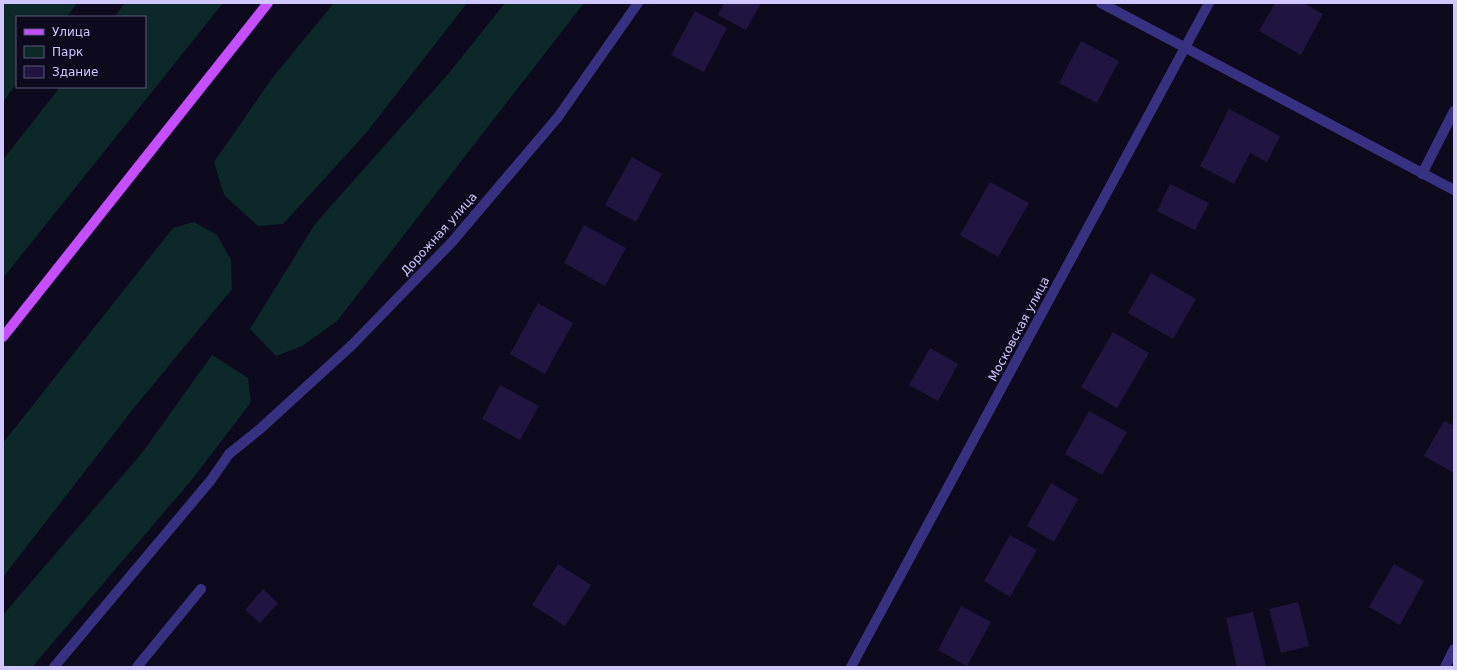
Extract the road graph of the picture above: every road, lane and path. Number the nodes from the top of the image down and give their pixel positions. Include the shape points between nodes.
1 (268, 3) edge
2 (638, 3) edge
3 (1101, 3) edge
4 (1209, 3) edge
5 (1186, 48) junction
6 (1454, 111) edge
7 (1422, 174) junction
8 (1454, 190) edge
9 (3, 337) edge
10 (201, 589) dead end
11 (1454, 649) edge
12 (54, 667) edge
13 (137, 667) edge
14 (851, 667) edge
15 (1444, 667) edge

1 - 9 main road
2 - 12 street, Дорожная улица via 558,117 452,242 352,345 229,454 211,480
3 - 5 street
4 - 5 street, Московская улица
5 - 7 street
5 - 14 street, Московская улица
6 - 7 street
7 - 8 street
10 - 13 street
11 - 15 street

